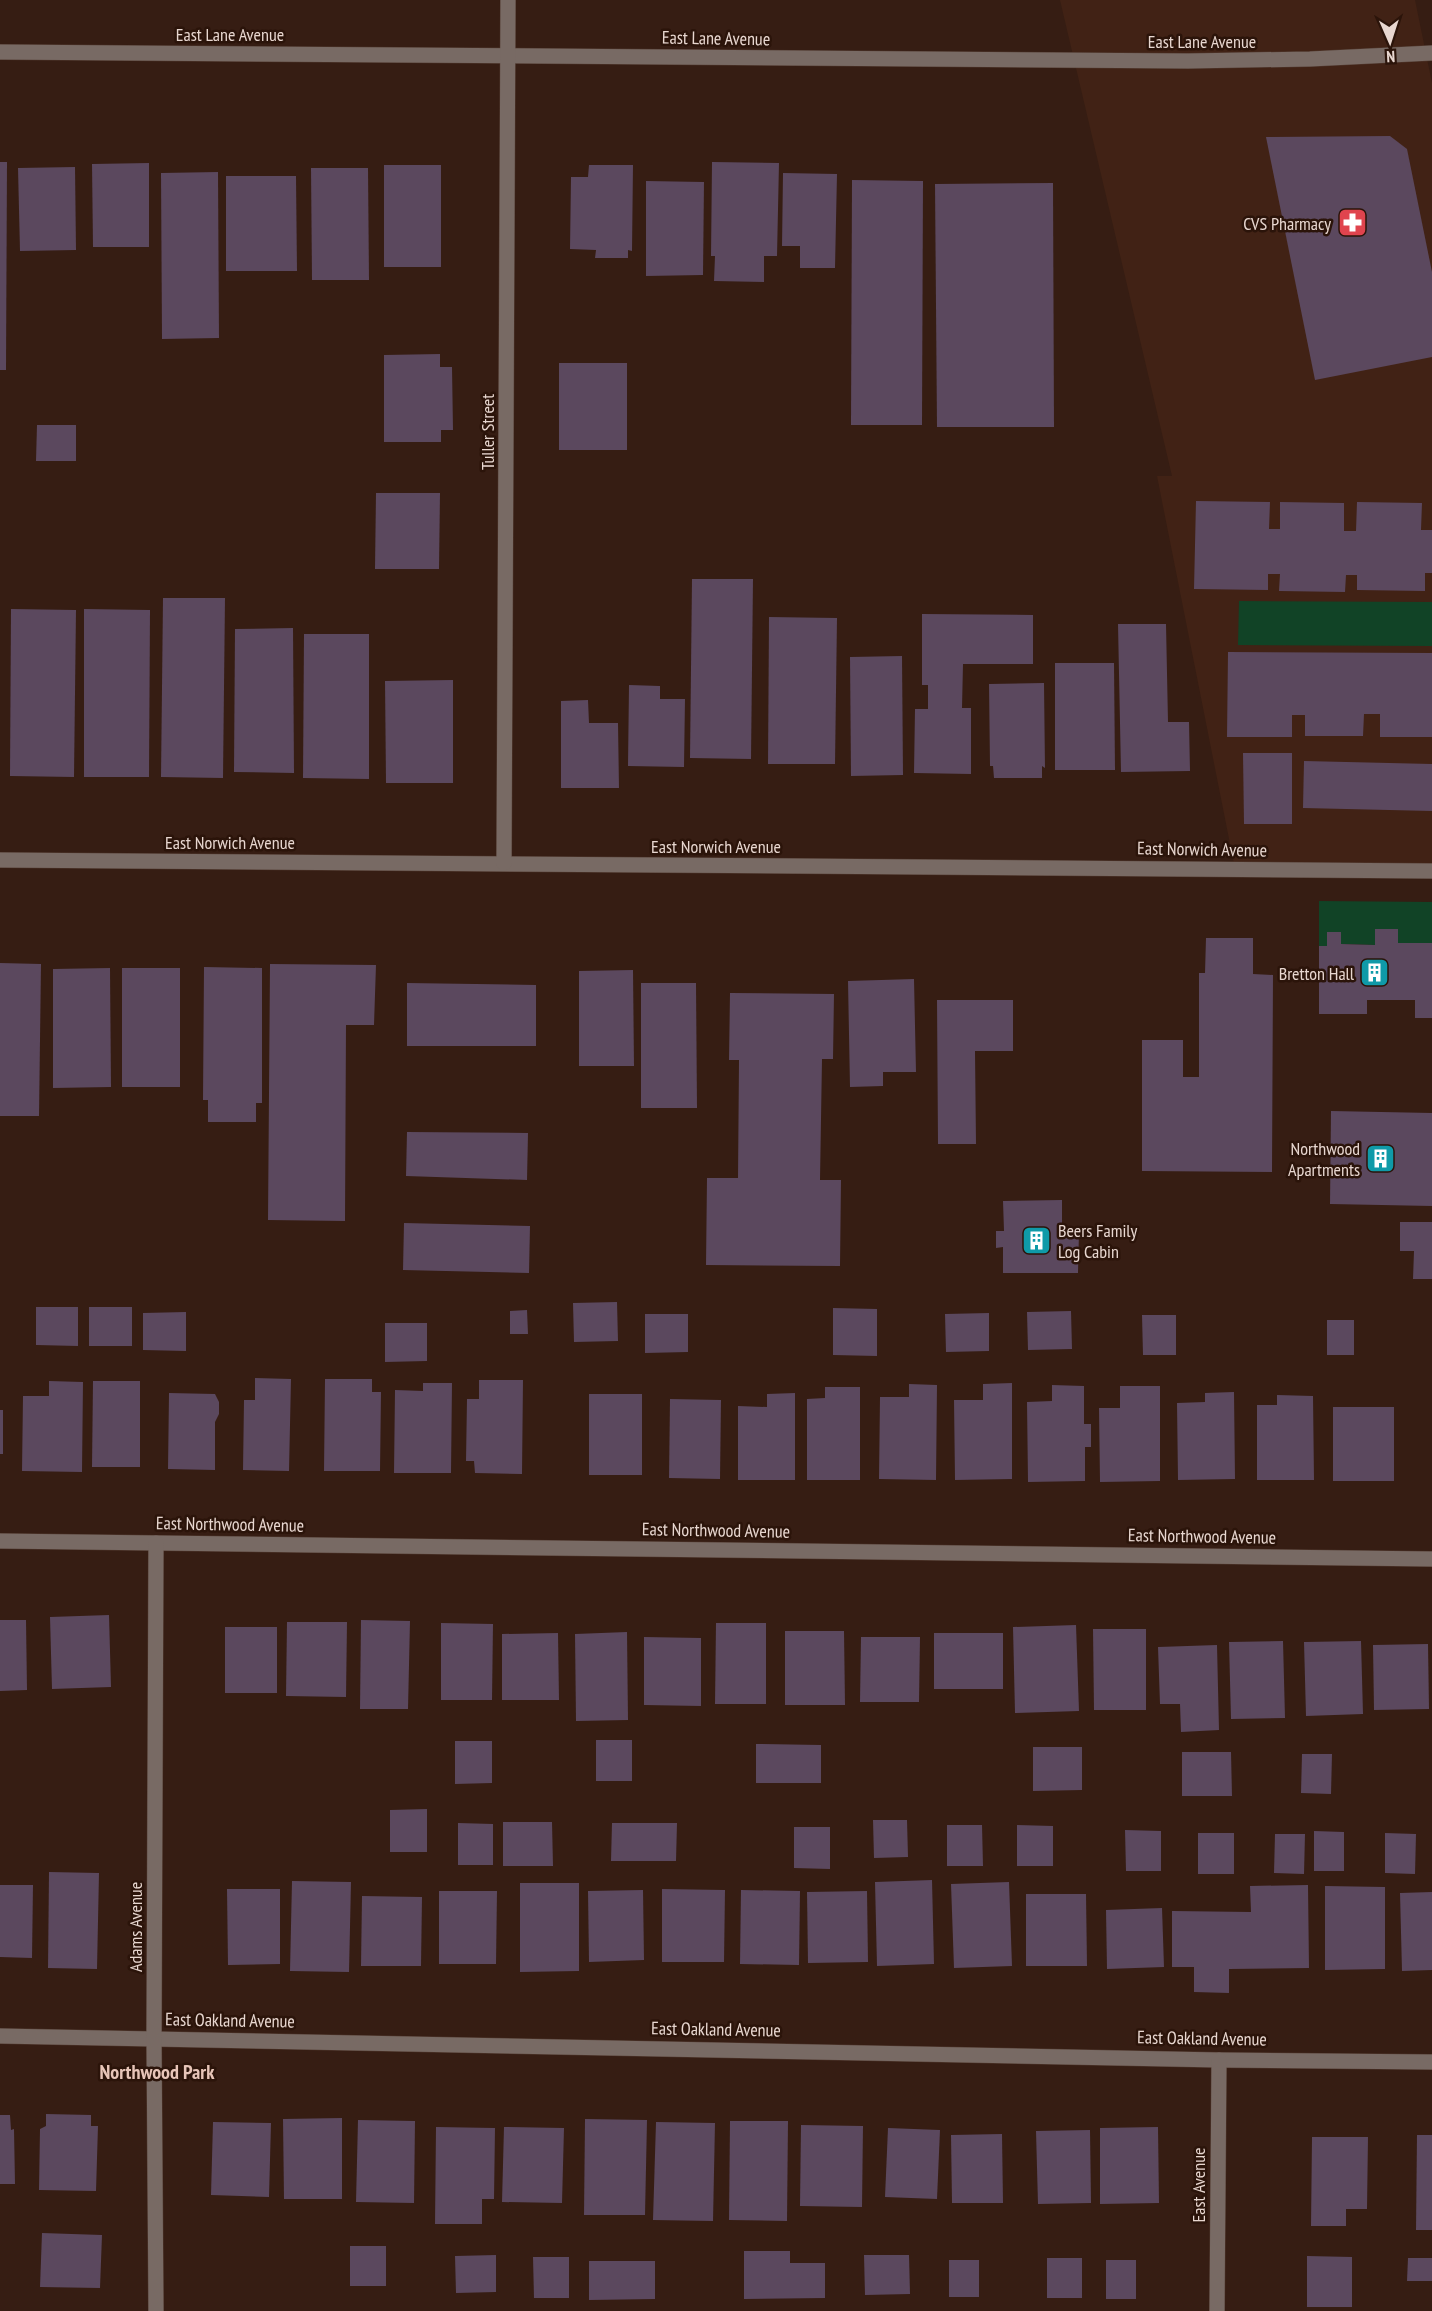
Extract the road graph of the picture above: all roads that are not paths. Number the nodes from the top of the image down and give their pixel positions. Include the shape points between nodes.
1 (508, 0) edge
2 (0, 52) edge
3 (1432, 52) edge
4 (508, 55) junction
5 (0, 860) edge
6 (504, 863) junction
7 (1432, 871) edge
8 (0, 1541) edge
9 (156, 1543) junction
10 (1432, 1559) edge
11 (0, 2036) edge
12 (154, 2038) junction
13 (1219, 2060) junction
14 (1432, 2062) edge
15 (156, 2311) edge
16 (1216, 2311) edge

1 - 4 street, Tuller Street
2 - 4 street, East Lane Avenue
3 - 4 street, East Lane Avenue via 1188,61
4 - 6 street, Tuller Street
5 - 6 street, East Norwich Avenue
6 - 7 street, East Norwich Avenue
8 - 9 street, East Northwood Avenue
9 - 10 street, East Northwood Avenue
9 - 12 street, Adams Avenue
11 - 12 street, East Oakland Avenue
12 - 13 street, East Oakland Avenue
12 - 15 street, Adams Avenue
13 - 14 street, East Oakland Avenue
13 - 16 street, East Avenue

